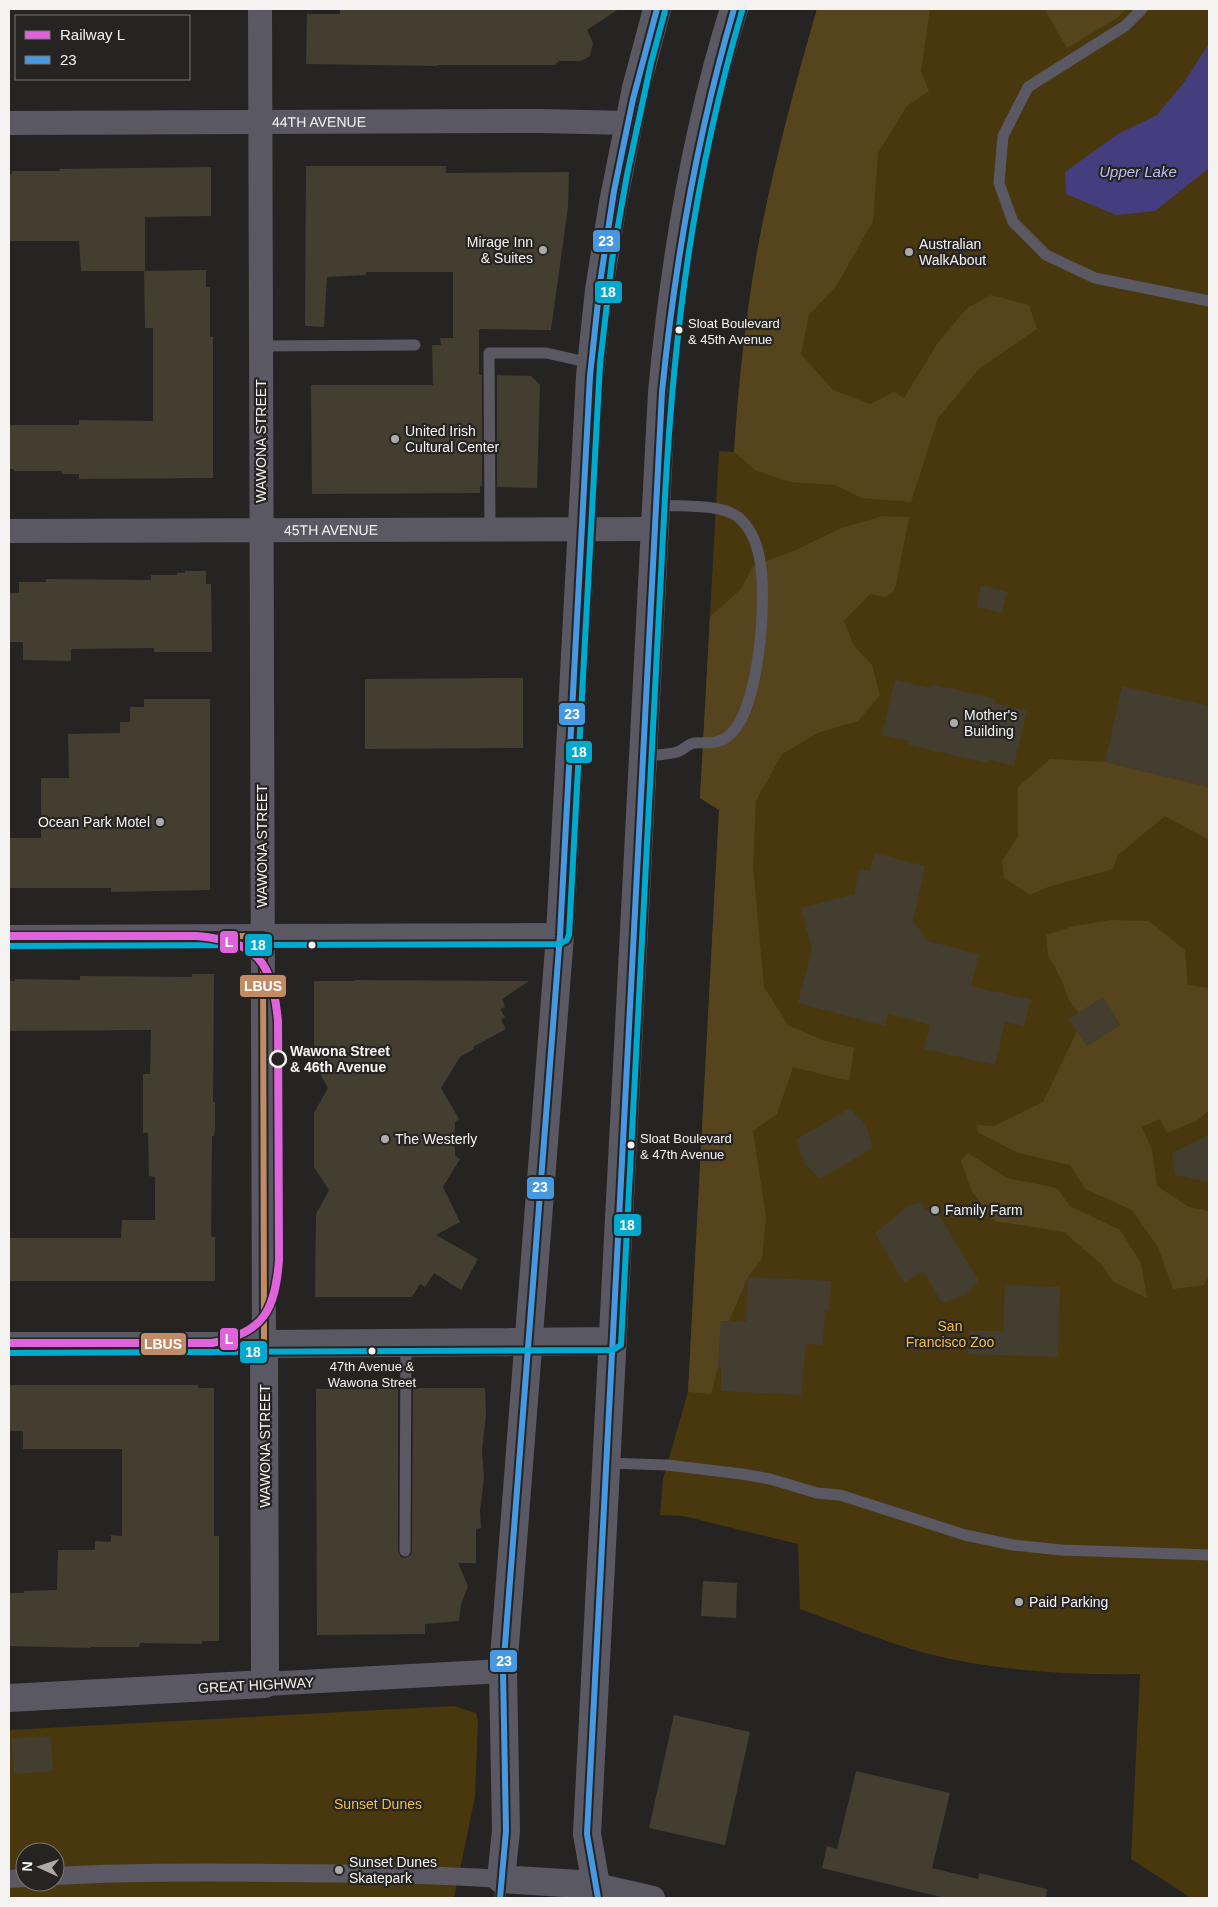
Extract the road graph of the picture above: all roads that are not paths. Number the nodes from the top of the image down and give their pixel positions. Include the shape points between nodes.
1 (260, 9) edge
2 (657, 9) edge
3 (734, 9) edge
4 (1142, 9) edge
5 (260, 122) junction
6 (9, 123) edge
7 (629, 123) junction
8 (1209, 301) edge
9 (415, 345) dead end
10 (261, 346) junction
11 (591, 363) junction
12 (655, 517) junction
13 (490, 529) junction
14 (581, 529) junction
15 (261, 530) junction
16 (9, 531) edge
17 (644, 756) junction
18 (560, 935) junction
19 (263, 936) junction
20 (9, 937) edge
21 (613, 1341) junction
22 (528, 1342) junction
23 (406, 1343) junction
24 (9, 1344) edge
25 (264, 1344) junction
26 (606, 1463) junction
27 (405, 1551) dead end
28 (1209, 1555) edge
29 (503, 1671) junction
30 (265, 1684) junction
31 (9, 1698) edge
32 (65, 1876) edge
33 (501, 1889) edge
34 (597, 1892) edge
35 (654, 1898) edge

1 - 5 street, WAWONA STREET
2 - 7 street
3 - 12 street via 702,131 680,247 664,375
4 - 8 lane via 1125,26 1028,87 1003,136 999,183 1013,222 1046,255 1095,278
5 - 6 street, 44TH AVENUE
5 - 7 street, 44TH AVENUE
5 - 10 street, WAWONA STREET
7 - 11 street via 608,231
9 - 10 lane
10 - 15 street, WAWONA STREET
11 - 13 lane via 546,352 489,353
11 - 14 street
12 - 14 street, 45TH AVENUE
12 - 17 street
12 - 17 lane via 702,507 727,511 746,525 760,558 762,606 754,683 736,729 716,743 692,743 678,752
13 - 14 street, 45TH AVENUE
13 - 15 street, 45TH AVENUE
14 - 18 street
15 - 16 street, 45TH AVENUE
15 - 19 street, WAWONA STREET
17 - 21 street
18 - 19 street
18 - 22 street
19 - 20 street
19 - 25 street, WAWONA STREET
21 - 22 street
21 - 26 street
22 - 23 street
22 - 29 street
23 - 25 street
23 - 27 lane
24 - 25 street
25 - 30 street, WAWONA STREET
26 - 28 lane via 667,1465 770,1479 817,1493 840,1495 965,1535 1013,1545 1061,1550
26 - 34 street via 587,1834
29 - 30 street, GREAT HIGHWAY
29 - 33 street via 506,1830
30 - 31 street, GREAT HIGHWAY
32 - 33 street via 144,1872 346,1873
33 - 34 street
34 - 35 street

